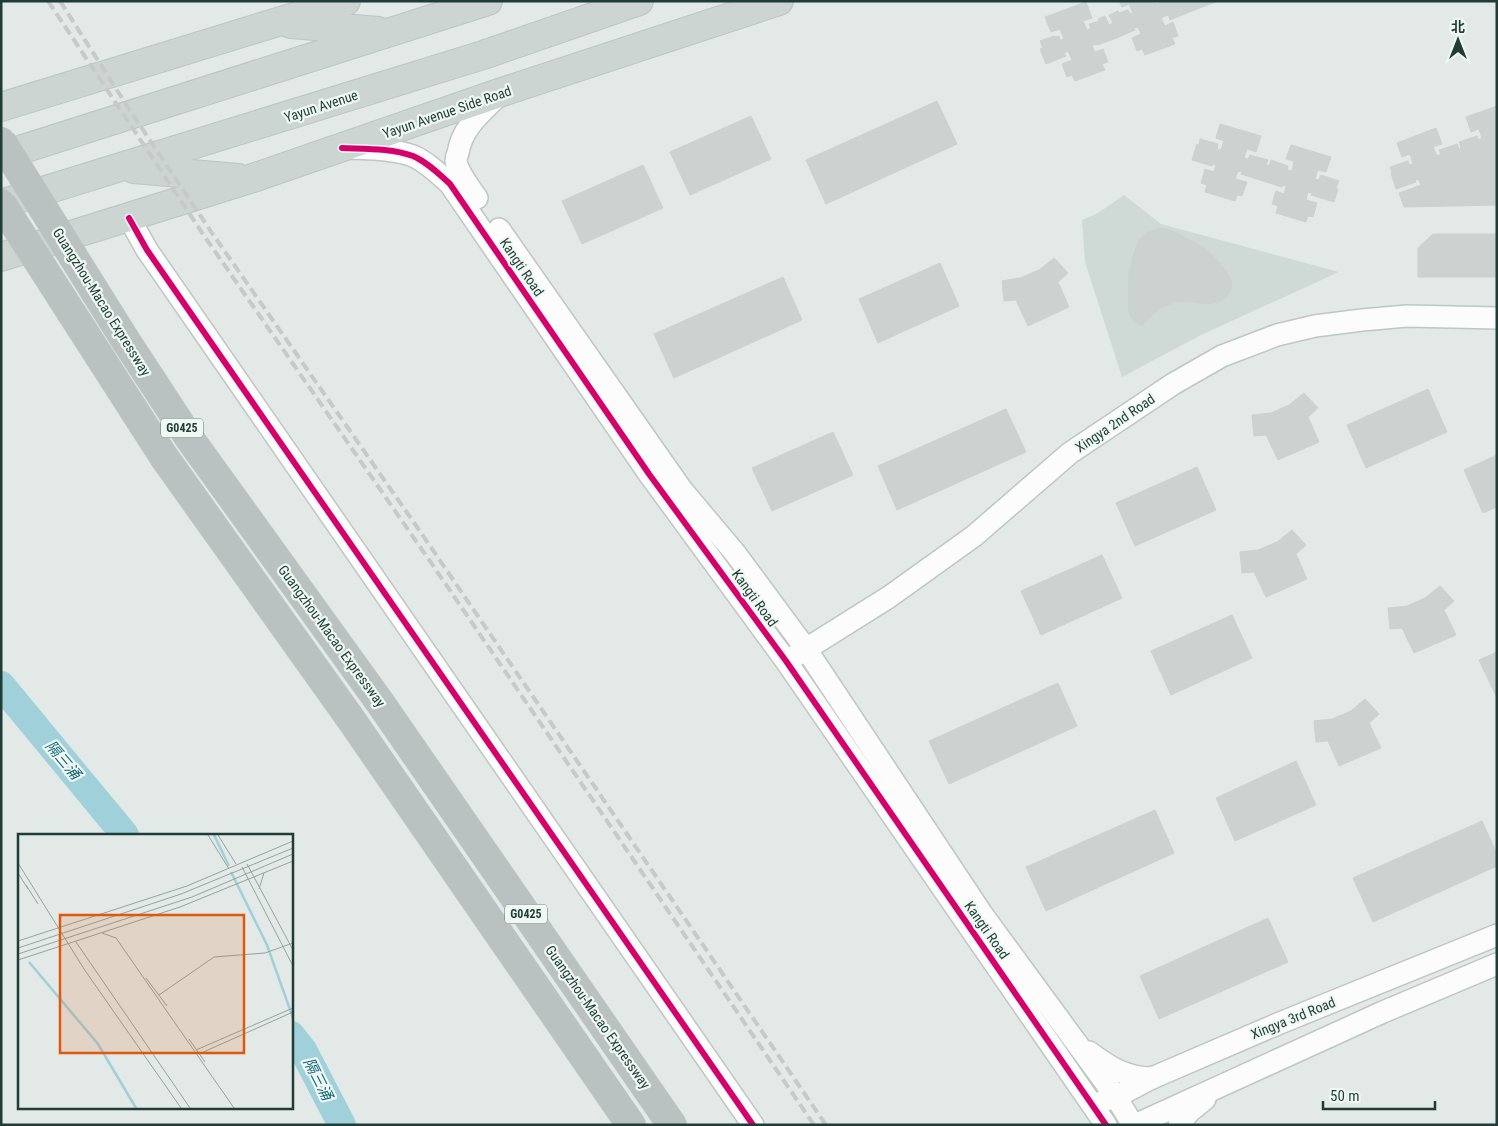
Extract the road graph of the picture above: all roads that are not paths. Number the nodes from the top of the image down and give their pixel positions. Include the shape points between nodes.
1 (346, 1) edge
2 (488, 1) edge
3 (639, 1) edge
4 (778, 1) edge
5 (276, 23) junction
6 (392, 32) junction
7 (502, 92) junction
8 (1, 108) edge
9 (1, 141) edge
10 (342, 148) junction
11 (1, 156) edge
12 (118, 168) junction
13 (250, 179) junction
14 (1, 204) edge
15 (129, 218) junction
16 (1, 257) edge
17 (1497, 318) edge
18 (806, 649) junction
19 (786, 661) junction
20 (1497, 935) edge
21 (1497, 964) edge
22 (1073, 1039) junction
23 (1238, 1041) junction
24 (1256, 1070) junction
25 (1152, 1078) junction
26 (1225, 1084) junction
27 (1116, 1097) junction
28 (1092, 1104) junction
29 (631, 1125) edge
30 (672, 1125) edge
31 (752, 1125) edge
32 (1106, 1125) edge
33 (1134, 1125) edge
34 (1179, 1125) edge

1 - 5 main road
2 - 6 main road
3 - 12 main road, Yayun Avenue via 483,54
4 - 7 main road, Yayun Avenue Side Road
5 - 6 main road
5 - 8 main road
6 - 11 main road
7 - 10 main road, Yayun Avenue Side Road
7 - 18 street, Kangti Road via 474,120 459,144 456,161 464,179 682,490 735,553
9 - 30 highway, Guangzhou-Macao Expressway / G0425, bridge via 190,440 380,704
10 - 13 main road, Yayun Avenue Side Road
10 - 19 street, Kangti Road via 385,150 413,156 450,184 649,474
12 - 13 main road
12 - 14 main road, Yayun Avenue
13 - 15 main road, Yayun Avenue Side Road
14 - 29 highway, G0425, bridge via 164,457 350,718
15 - 16 main road, Yayun Avenue Side Road
15 - 31 street via 147,250
17 - 18 street, Xingya 2nd Road via 1407,316 1343,322 1277,336 1222,356 1173,384 1070,453 974,536 889,597
18 - 19 street, Xingya 2nd Road
18 - 22 street, Kangti Road via 982,914
19 - 28 street, Kangti Road
20 - 23 street, Xingya 3rd Road
21 - 24 street
22 - 25 street via 1124,1073 1137,1078
22 - 27 street, Kangti Road
23 - 24 street
23 - 25 street, Xingya 3rd Road
24 - 26 street
25 - 27 street, Xingya 3rd Road
26 - 33 street
26 - 34 street via 1194,1107
27 - 28 street, Xingya 3rd Road
27 - 33 street, Kangti Road
28 - 32 street, Kangti Road

